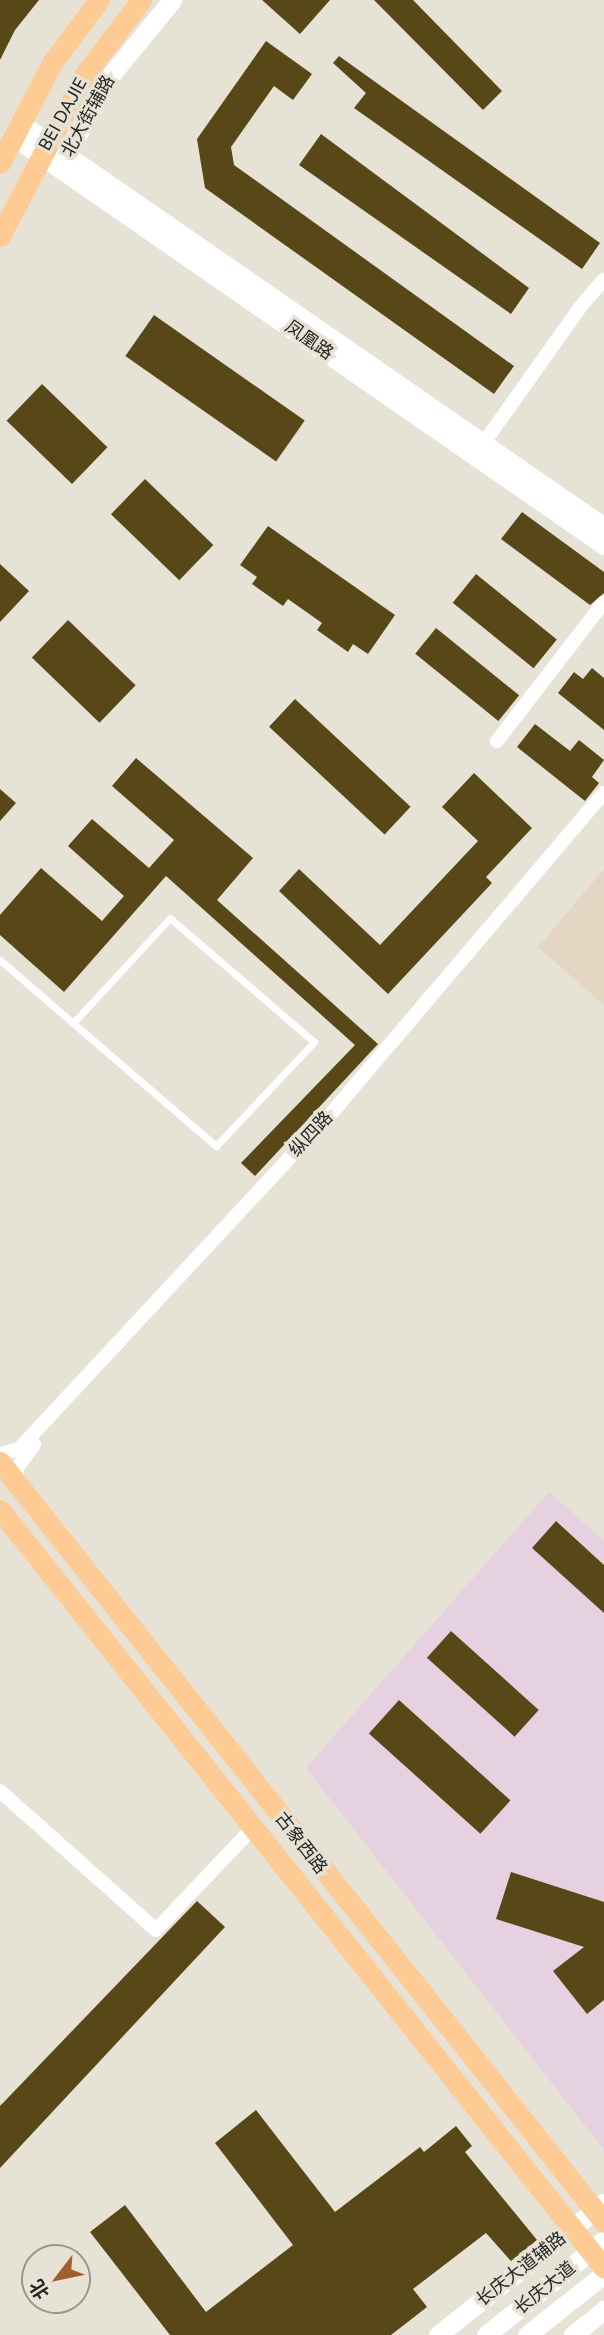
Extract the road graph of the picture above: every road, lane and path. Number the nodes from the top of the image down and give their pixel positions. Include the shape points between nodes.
1 (99, 0) edge
2 (141, 0) edge
3 (172, 0) edge
4 (17, 130) junction
5 (44, 148) junction
6 (63, 161) junction
7 (0, 163) edge
8 (0, 236) edge
9 (604, 280) edge
10 (483, 444) junction
11 (604, 527) edge
12 (604, 545) edge
13 (604, 602) edge
14 (497, 741) dead end
15 (604, 793) edge
16 (604, 808) edge
17 (0, 960) edge
18 (74, 1023) junction
19 (0, 1454) edge
20 (0, 1462) edge
21 (17, 1483) junction
22 (0, 1510) edge
23 (0, 1791) edge
24 (252, 1829) junction
25 (601, 2212) edge
26 (572, 2228) junction
27 (597, 2246) edge
28 (604, 2268) edge
29 (604, 2274) edge
30 (604, 2310) edge
31 (438, 2335) edge
32 (486, 2335) edge
33 (527, 2335) edge
34 (573, 2335) edge

1 - 4 main road, BEI DAJIE via 52,63
2 - 5 main road, BEI DAJIE via 85,75
3 - 6 street, 北大街辅路 via 106,81
4 - 5 street, 凤凰路
4 - 7 main road, BEI DAJIE
5 - 6 street, 凤凰路
5 - 8 main road, BEI DAJIE
6 - 10 street, 凤凰路
6 - 12 street, 凤凰路
9 - 10 street via 564,328
10 - 11 street, 凤凰路
13 - 14 street
15 - 19 street, 纵四路 via 340,1103 19,1449
16 - 21 street, 纵四路 via 357,1099 24,1456
17 - 18 lane
18 - 18 lane via 216,1146 314,1042 170,918
20 - 21 main road, 古象西路
21 - 25 main road, 古象西路
22 - 24 main road, 古象西路
23 - 24 street via 156,1930
24 - 26 main road, 古象西路
25 - 26 street, 长庆大道辅路
26 - 27 main road, 古象西路
26 - 31 street, 长庆大道辅路
27 - 28 main road, 古象西路
27 - 32 street, 长庆大道
29 - 33 street, 长庆大道
30 - 34 street

